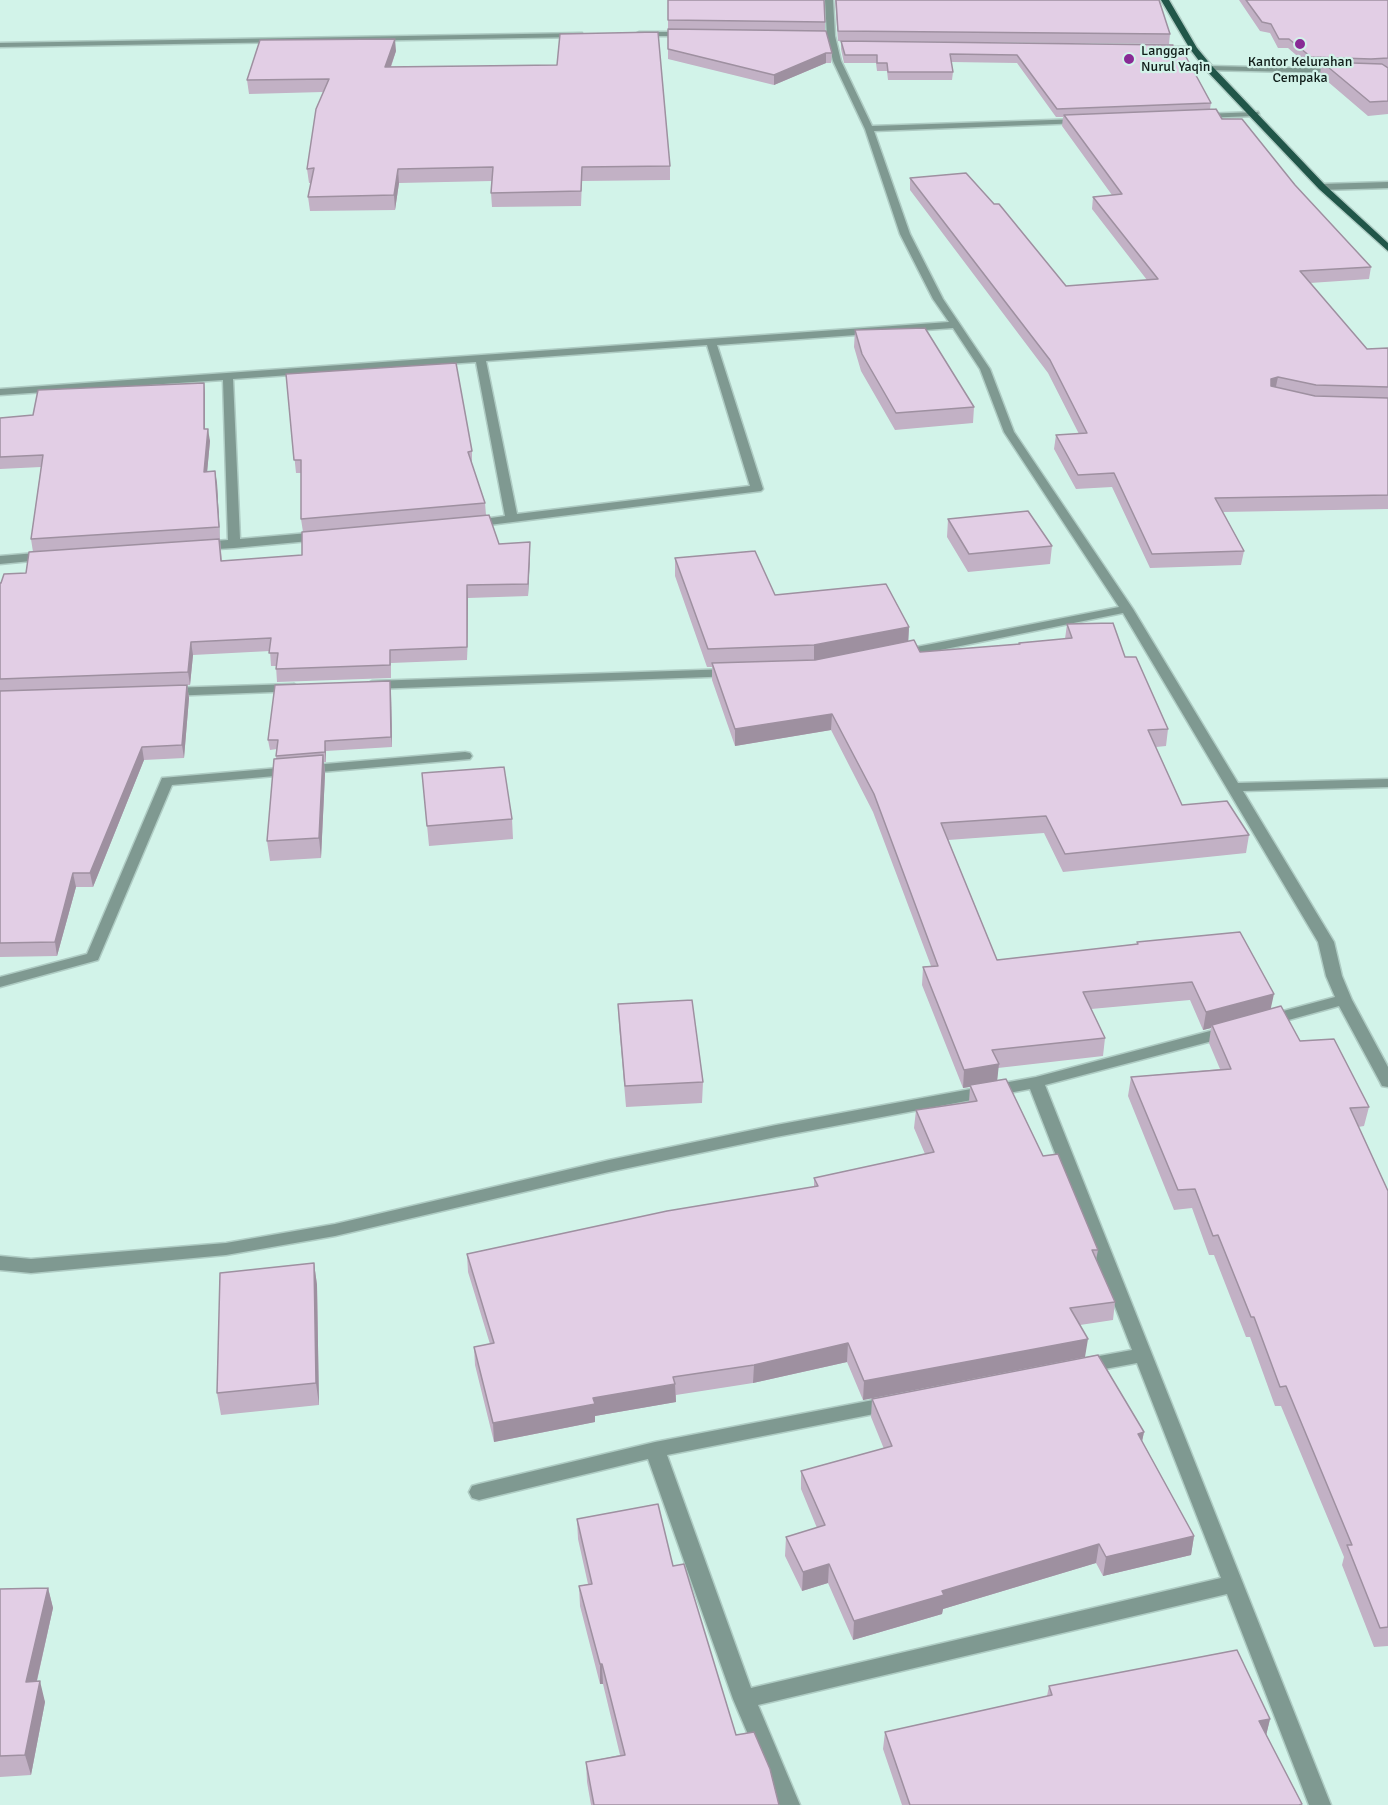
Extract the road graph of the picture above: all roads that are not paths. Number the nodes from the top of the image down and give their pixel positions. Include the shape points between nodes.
1 (829, 0) edge
2 (1165, 0) edge
3 (625, 34) edge
4 (694, 34) edge
5 (591, 35) edge
6 (0, 45) edge
7 (1148, 48) edge
8 (1194, 49) junction
9 (1209, 68) junction
10 (1352, 72) edge
11 (1255, 114) junction
12 (1197, 117) edge
13 (1091, 121) edge
14 (869, 129) junction
15 (1388, 185) edge
16 (1322, 187) junction
17 (1384, 240) edge
18 (1388, 248) edge
19 (955, 325) junction
20 (711, 343) junction
21 (480, 358) junction
22 (228, 376) junction
23 (0, 392) edge
24 (512, 519) junction
25 (466, 524) edge
26 (338, 535) edge
27 (234, 544) junction
28 (187, 547) edge
29 (58, 556) edge
30 (0, 560) edge
31 (1127, 609) junction
32 (893, 655) edge
33 (748, 672) edge
34 (356, 686) edge
35 (309, 687) edge
36 (154, 693) edge
37 (465, 756) dead end
38 (1388, 783) edge
39 (1233, 787) junction
40 (0, 982) edge
41 (1344, 1000) junction
42 (1036, 1082) junction
43 (1388, 1082) edge
44 (0, 1263) edge
45 (1142, 1355) junction
46 (1061, 1371) edge
47 (910, 1400) edge
48 (655, 1450) junction
49 (479, 1492) dead end
50 (1234, 1584) junction
51 (744, 1699) junction
52 (789, 1805) edge
53 (1320, 1805) edge

1 - 14 street via 837,61
2 - 8 main road
3 - 4 street
5 - 6 street
7 - 8 street
8 - 9 main road
9 - 10 street
9 - 11 main road
11 - 12 street
11 - 16 main road
13 - 14 street
14 - 19 street via 905,234
15 - 16 street
16 - 17 main road
17 - 18 main road
19 - 20 street
19 - 31 street via 985,369 1009,432
20 - 21 street
20 - 24 street via 757,489
21 - 22 street
21 - 24 street
22 - 23 street
22 - 27 street
24 - 25 street
26 - 27 street
27 - 28 street
29 - 30 street
31 - 32 street
31 - 39 street
33 - 34 street
35 - 36 street
37 - 40 street via 167,781 93,957
38 - 39 street
39 - 41 street via 1326,942
41 - 42 street
41 - 43 street
42 - 44 street via 609,1166 335,1230 226,1249 32,1266
42 - 45 street
45 - 46 street
45 - 50 street
47 - 48 street
48 - 49 street
48 - 51 street
50 - 51 street
50 - 53 street
51 - 52 street

